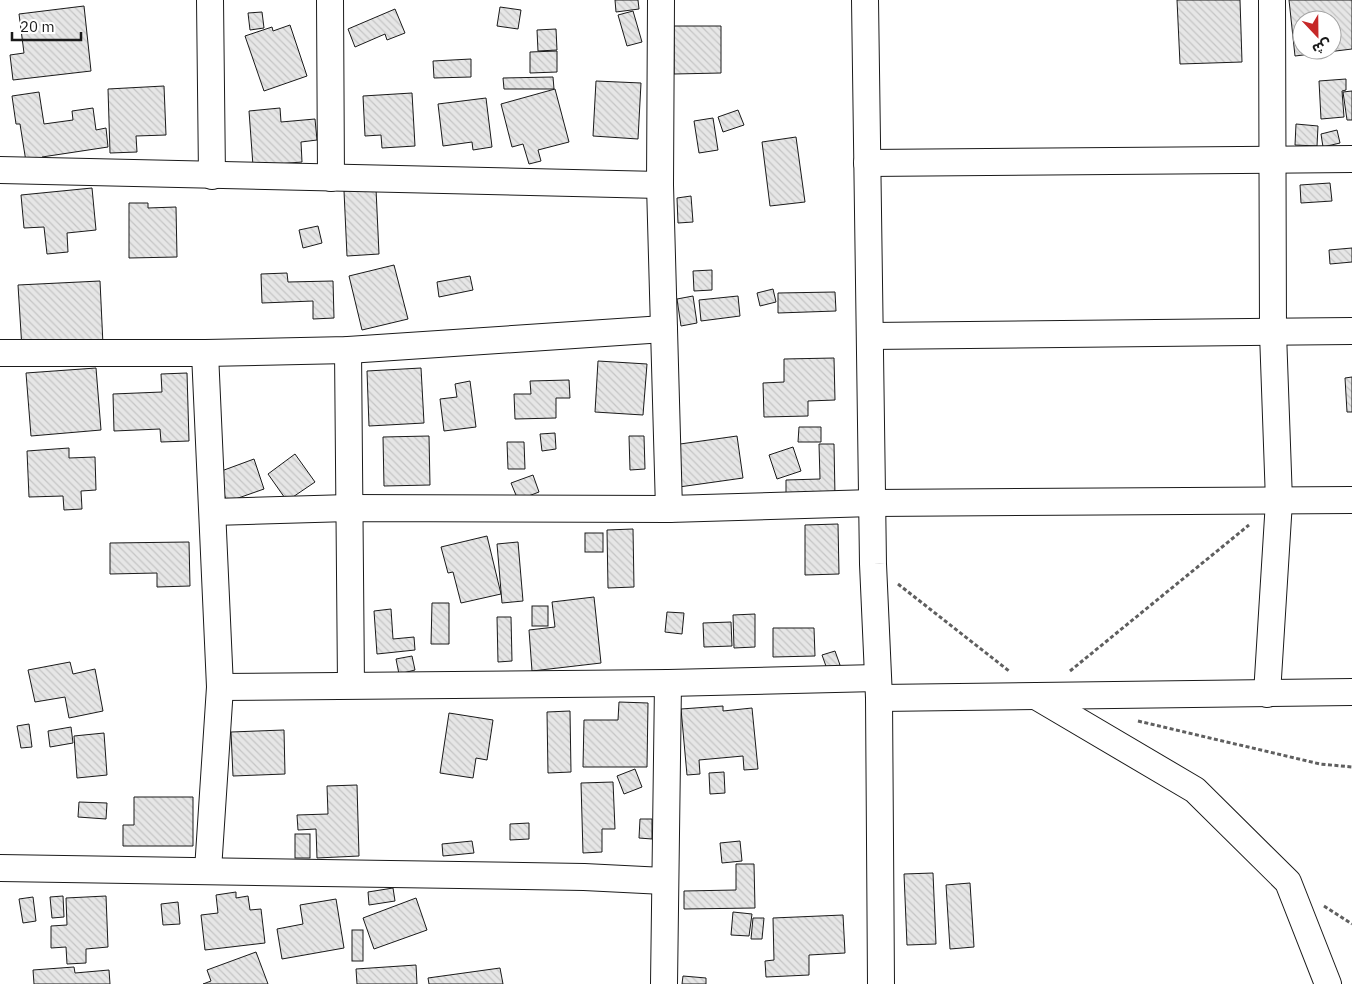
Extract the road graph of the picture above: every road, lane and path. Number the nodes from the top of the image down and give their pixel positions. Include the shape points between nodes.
1 (210, 0) edge
2 (330, 0) edge
3 (661, 0) edge
4 (865, 0) edge
5 (1272, 0) edge
6 (1352, 159) edge
7 (1275, 161) junction
8 (867, 163) junction
9 (0, 170) edge
10 (212, 176) junction
11 (331, 178) junction
12 (660, 185) junction
13 (664, 329) junction
14 (1352, 331) edge
15 (1273, 333) junction
16 (870, 336) junction
17 (348, 350) junction
18 (0, 353) edge
19 (205, 353) junction
20 (1352, 500) edge
21 (1279, 501) junction
22 (873, 503) junction
23 (349, 508) junction
24 (669, 509) junction
25 (213, 512) junction
26 (873, 564) junction
27 (1011, 673) dead end
28 (1068, 673) dead end
29 (668, 683) junction
30 (351, 685) junction
31 (220, 686) junction
32 (878, 688) junction
33 (1352, 692) edge
34 (1267, 694) junction
35 (1038, 697) junction
36 (1135, 720) dead end
37 (1352, 767) edge
38 (0, 868) edge
39 (208, 870) junction
40 (664, 881) junction
41 (664, 984) edge
42 (881, 984) edge
43 (1328, 984) edge

1 - 10 street
2 - 11 street
3 - 12 street
4 - 8 street
5 - 7 street
6 - 7 street
7 - 8 street
7 - 15 street
8 - 16 street
9 - 10 street
10 - 11 street
11 - 12 street
12 - 13 street
13 - 17 street
13 - 24 street
14 - 15 street
15 - 16 street
15 - 21 street
16 - 22 street
17 - 19 street
17 - 23 street
18 - 19 street
19 - 25 street
20 - 21 street
21 - 22 street
21 - 28 path
21 - 34 street
22 - 24 street
22 - 26 street
23 - 24 street
23 - 25 street
23 - 30 street
25 - 31 street
26 - 27 path via 991,654
26 - 32 street
29 - 30 street
29 - 32 street
29 - 40 street
30 - 31 street
31 - 39 street
32 - 35 street
32 - 42 street
33 - 34 street
34 - 35 street
35 - 43 street via 1195,790 1268,862 1288,882
36 - 37 path via 1320,764
38 - 39 street
39 - 40 street
40 - 41 street

